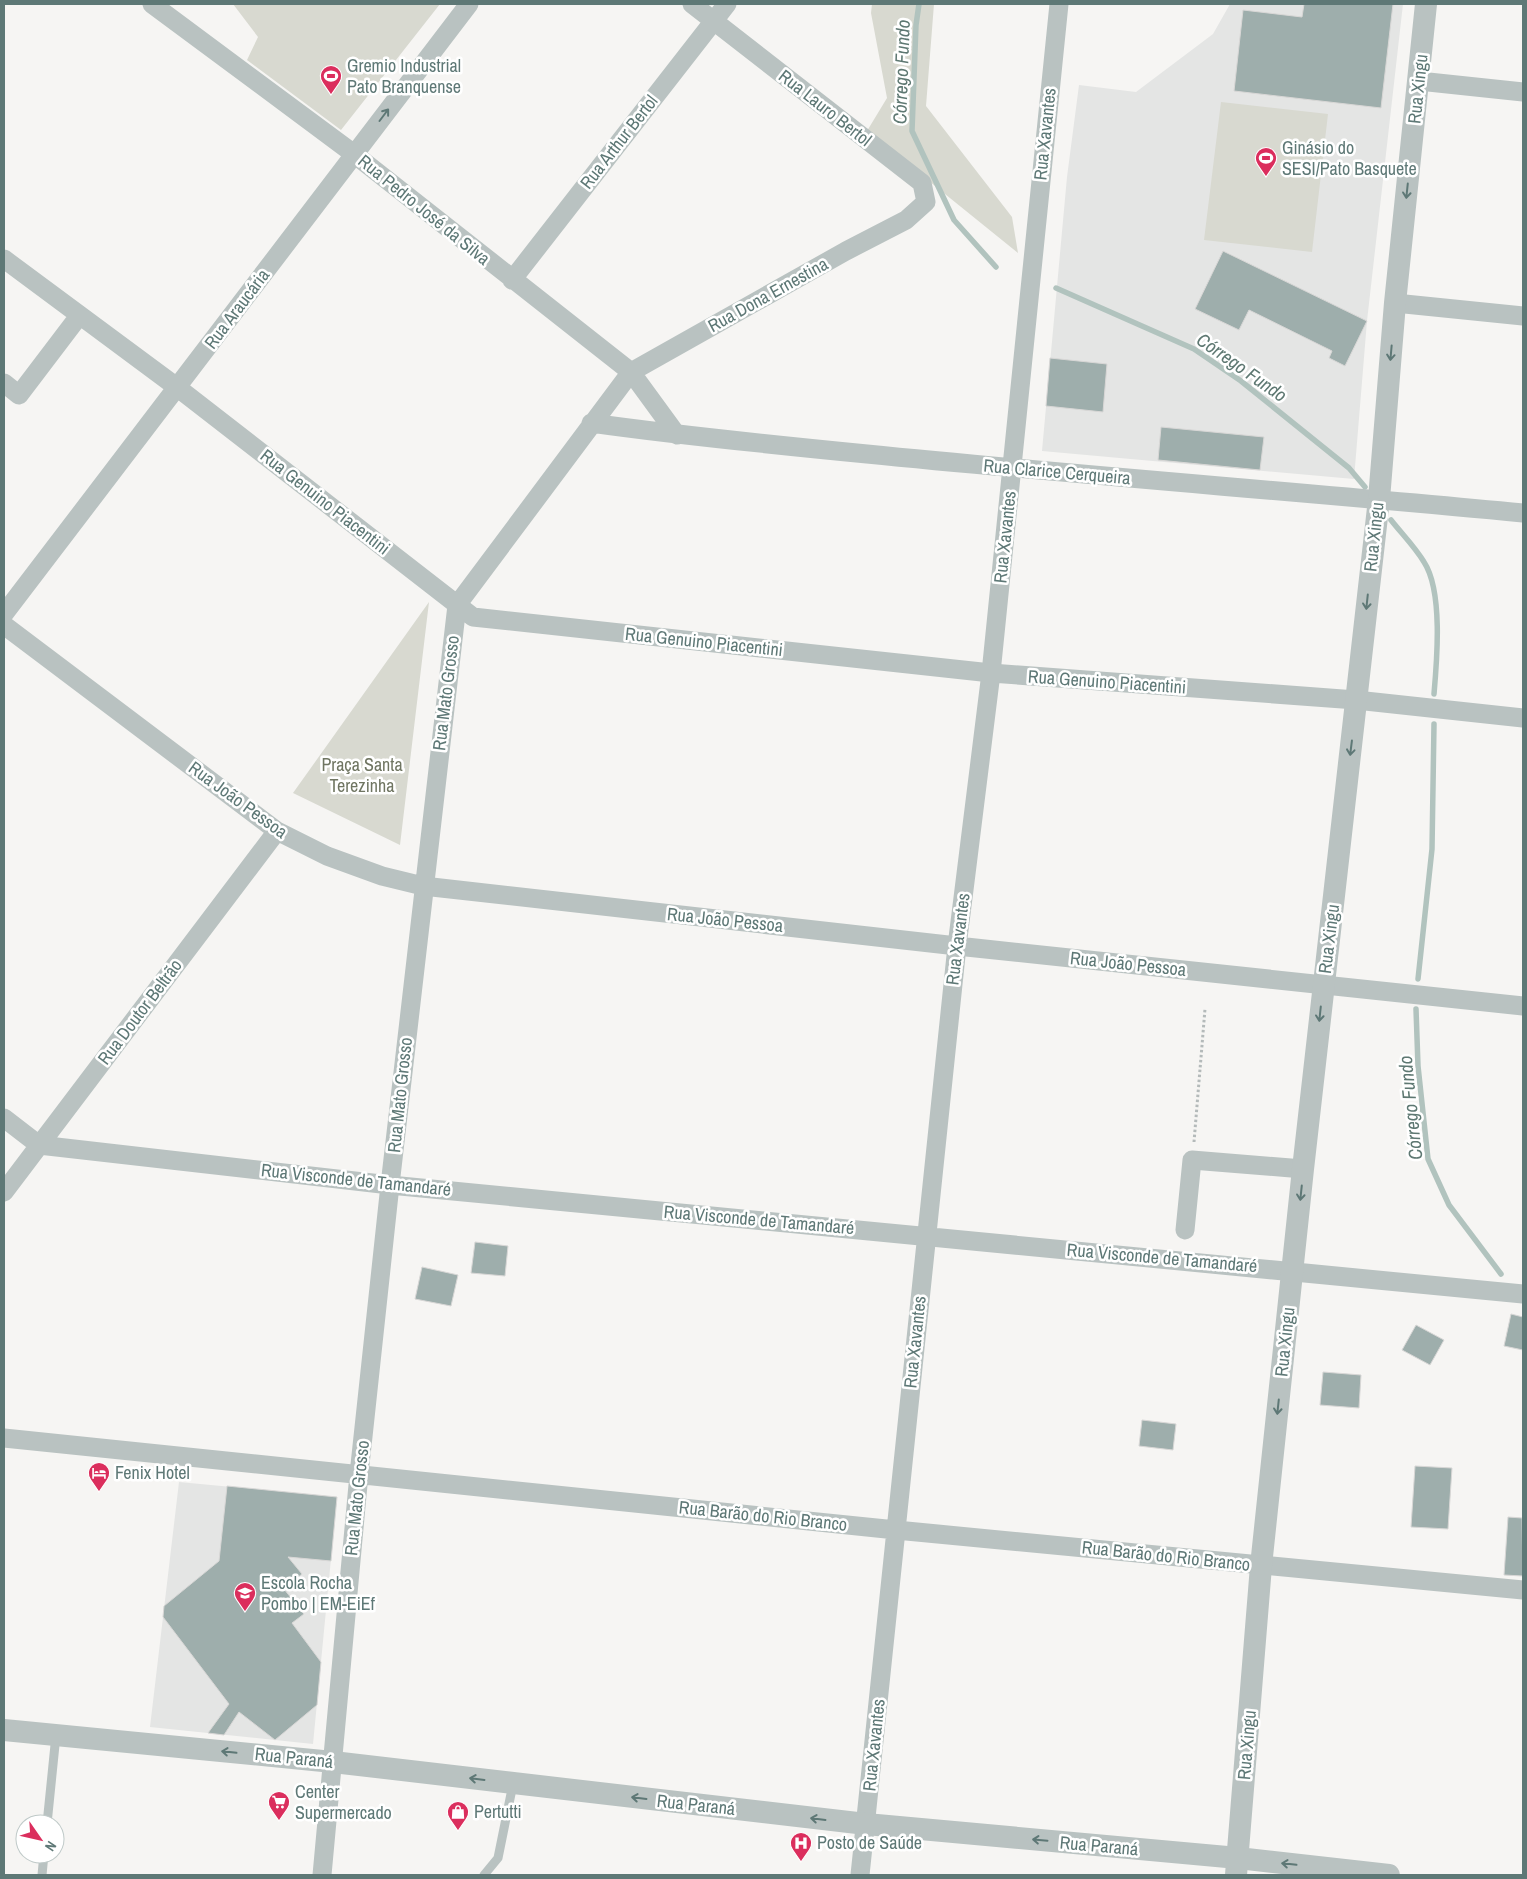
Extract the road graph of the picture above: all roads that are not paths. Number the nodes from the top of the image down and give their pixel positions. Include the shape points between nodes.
1 (152, 4) edge
2 (469, 4) edge
3 (692, 4) edge
4 (727, 4) edge
5 (1059, 4) edge
6 (1426, 4) edge
7 (714, 20) junction
8 (1419, 80) junction
9 (1523, 92) edge
10 (354, 154) junction
11 (906, 220) joint
12 (4, 259) edge
13 (512, 280) junction
14 (1395, 303) junction
15 (79, 316) junction
16 (1523, 316) edge
17 (631, 372) junction
18 (4, 383) edge
19 (178, 388) junction
20 (591, 423) junction
21 (677, 436) junction
22 (1011, 469) junction
23 (1379, 499) junction
24 (1523, 513) edge
25 (457, 605) junction
26 (4, 614) edge
27 (4, 625) edge
28 (991, 673) junction
29 (1356, 700) junction
30 (1523, 718) edge
31 (277, 831) junction
32 (423, 886) junction
33 (957, 946) junction
34 (1324, 984) junction
35 (1523, 1006) edge
36 (4, 1118) edge
37 (39, 1145) junction
38 (1303, 1169) junction
39 (390, 1185) junction
40 (4, 1192) edge
41 (1186, 1230) dead end
42 (926, 1236) junction
43 (1292, 1270) junction
44 (1523, 1294) edge
45 (4, 1438) edge
46 (359, 1474) junction
47 (896, 1530) junction
48 (1261, 1566) junction
49 (1523, 1590) edge
50 (4, 1730) edge
51 (56, 1735) junction
52 (333, 1762) junction
53 (513, 1783) junction
54 (49, 1814) edge
55 (866, 1824) junction
56 (1237, 1867) edge
57 (322, 1875) edge
58 (484, 1875) edge
59 (860, 1875) edge
60 (1389, 1875) edge

1 - 10 street, Rua Pedro José da Silva
10 -> 2 street, Rua Araucária
3 - 7 street, Rua Lauro Bertol
4 - 7 street, Rua Arthur Bertol
5 - 22 street, Rua Xavantes
6 - 8 street, Rua Xingu
7 - 11 street, Rua Lauro Bertol via 922,183 926,202
7 - 13 street, Rua Arthur Bertol
8 - 9 street
8 -> 14 street, Rua Xingu
10 - 13 street, Rua Pedro José da Silva
10 - 19 street, Rua Araucária
11 - 17 street, Rua Dona Ernestina
12 - 15 street, Rua Genuino Piacentini
13 - 17 street, Rua Pedro José da Silva
14 - 16 street
14 -> 23 street, Rua Xingu
15 - 18 street via 19,395
15 - 19 street, Rua Genuino Piacentini
17 - 20 street, Rua Mato Grosso
17 - 21 street, Rua Pedro José da Silva
19 - 25 street, Rua Genuino Piacentini
19 - 26 street, Rua Araucária
20 - 21 street, Rua Clarice Cerqueira
20 - 25 street, Rua Mato Grosso
21 - 22 street, Rua Clarice Cerqueira
22 - 23 street, Rua Clarice Cerqueira
22 - 28 street, Rua Xavantes
23 - 24 street, Rua Clarice Cerqueira
23 -> 29 street, Rua Xingu
25 - 28 street, Rua Genuino Piacentini via 473,617
25 - 32 street, Rua Mato Grosso
27 - 31 street, Rua João Pessoa
28 - 29 street, Rua Genuino Piacentini
28 - 33 street, Rua Xavantes
29 - 30 street, Rua Genuino Piacentini
29 -> 34 street, Rua Xingu
31 - 32 street, Rua João Pessoa via 327,856 382,876
31 - 37 street, Rua Doutor Beltrão
32 - 33 street, Rua João Pessoa
32 - 39 street, Rua Mato Grosso
33 - 34 street, Rua João Pessoa
33 - 42 street, Rua Xavantes
34 - 35 street, Rua João Pessoa
34 -> 38 street, Rua Xingu
36 - 37 street
37 - 39 street, Rua Visconde de Tamandaré
37 - 40 street, Rua Doutor Beltrão
38 - 41 street via 1192,1160
38 -> 43 street, Rua Xingu
39 - 42 street, Rua Visconde de Tamandaré
39 - 46 street, Rua Mato Grosso
42 - 43 street, Rua Visconde de Tamandaré
42 - 47 street, Rua Xavantes
43 - 44 street, Rua Visconde de Tamandaré
43 -> 48 street, Rua Xingu
45 - 46 street, Rua Barão do Rio Branco
46 - 47 street, Rua Barão do Rio Branco
46 - 52 street, Rua Mato Grosso
47 - 48 street, Rua Barão do Rio Branco
47 - 55 street, Rua Xavantes
48 - 49 street, Rua Barão do Rio Branco
48 - 56 street, Rua Xingu
50 - 51 street, Rua Paraná
52 -> 51 street, Rua Paraná
51 - 54 lane
53 -> 52 street, Rua Paraná
52 - 57 street, Rua Mato Grosso
55 -> 53 street, Rua Paraná
53 - 58 lane via 498,1858
56 -> 55 street, Rua Paraná
55 - 59 street, Rua Xavantes
60 -> 56 street, Rua Paraná

